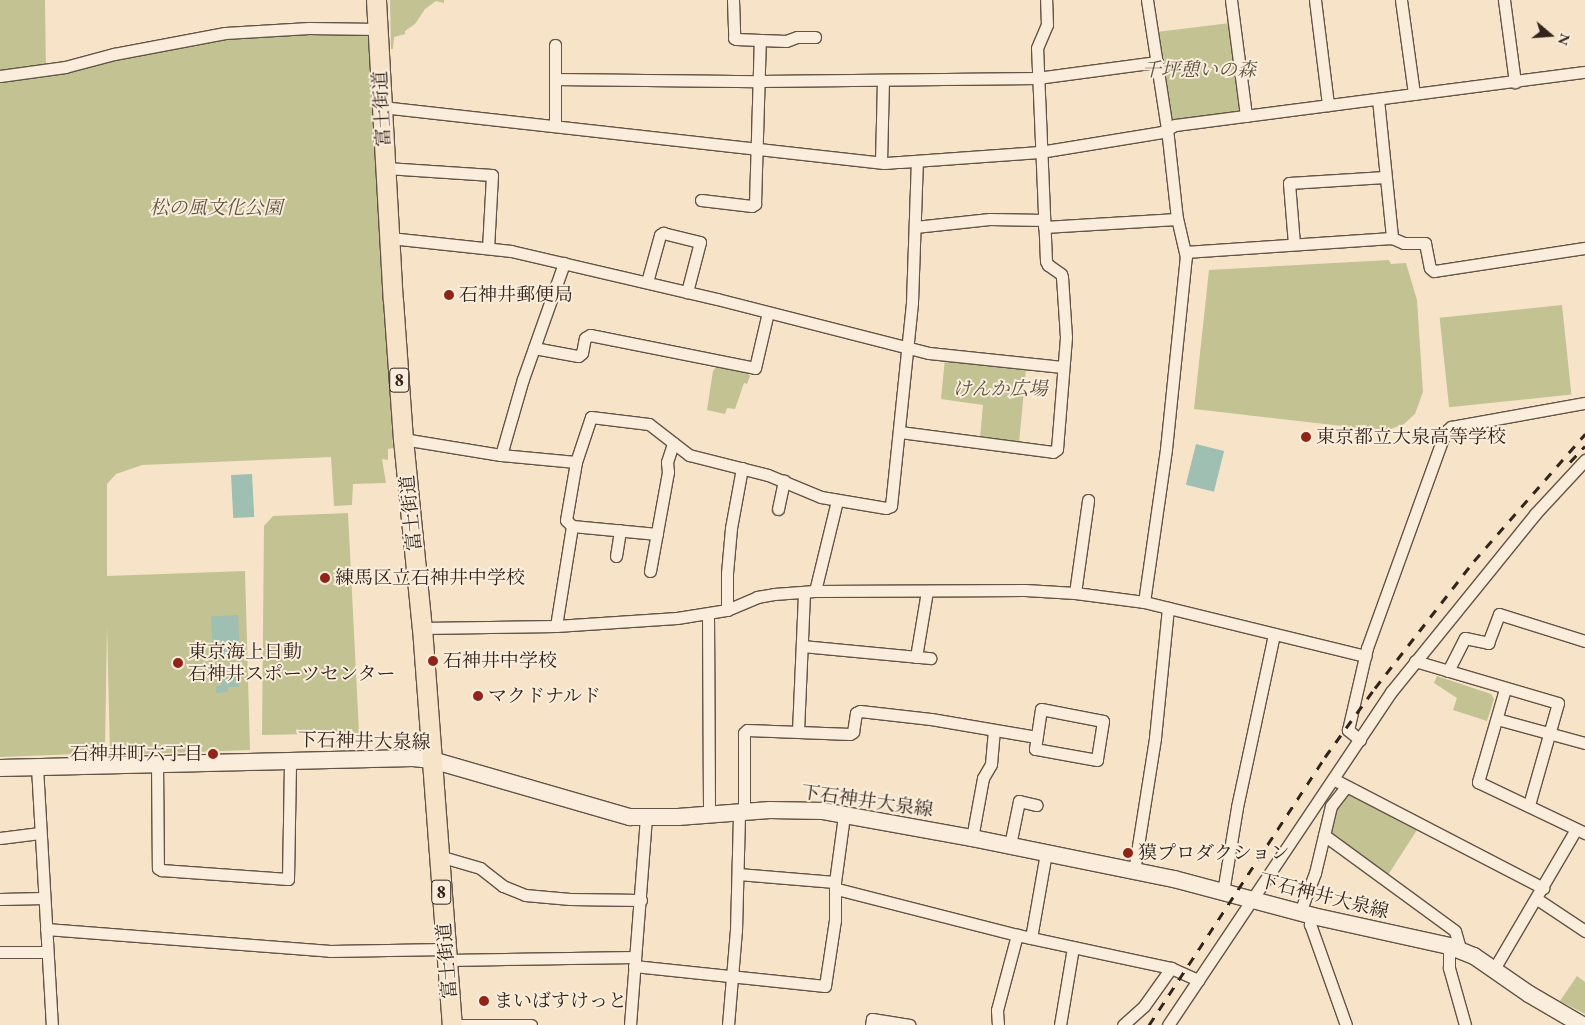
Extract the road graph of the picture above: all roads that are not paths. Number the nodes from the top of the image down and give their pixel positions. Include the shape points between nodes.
1 (376, 0) edge
2 (733, 0) edge
3 (1046, 0) edge
4 (1147, 0) edge
5 (1231, 0) edge
6 (1315, 0) edge
7 (1401, 0) edge
8 (1504, 0) edge
9 (378, 29) junction
10 (815, 37) dead end
11 (760, 40) junction
12 (556, 45) dead end
13 (1157, 62) junction
14 (1585, 72) edge
15 (0, 76) edge
16 (1037, 78) junction
17 (555, 79) junction
18 (883, 80) junction
19 (759, 81) junction
20 (1514, 82) junction
21 (1414, 94) junction
22 (1378, 99) junction
23 (1328, 105) junction
24 (382, 107) junction
25 (1246, 116) junction
26 (555, 125) junction
27 (1167, 129) junction
28 (758, 148) junction
29 (1040, 152) junction
30 (881, 162) junction
31 (917, 162) junction
32 (386, 168) junction
33 (1385, 177) junction
34 (701, 200) dead end
35 (1177, 219) junction
36 (1044, 223) junction
37 (915, 227) junction
38 (390, 238) junction
39 (1392, 238) junction
40 (1294, 244) junction
41 (488, 248) junction
42 (1585, 248) edge
43 (1185, 252) junction
44 (564, 263) junction
45 (648, 282) junction
46 (687, 292) junction
47 (768, 312) junction
48 (534, 348) junction
49 (908, 348) junction
50 (1062, 367) junction
51 (1585, 403) edge
52 (900, 432) junction
53 (403, 439) junction
54 (673, 443) junction
55 (501, 455) junction
56 (1585, 460) edge
57 (576, 462) junction
58 (742, 468) junction
59 (784, 481) junction
60 (1088, 500) dead end
61 (836, 501) junction
62 (778, 509) dead end
63 (572, 526) junction
64 (620, 530) junction
65 (657, 534) junction
66 (616, 556) dead end
67 (650, 571) dead end
68 (927, 591) junction
69 (809, 592) junction
70 (1075, 592) junction
71 (1144, 602) junction
72 (1168, 608) junction
73 (727, 610) junction
74 (708, 614) junction
75 (556, 626) junction
76 (422, 628) junction
77 (1274, 634) junction
78 (1585, 641) edge
79 (802, 646) junction
80 (1365, 656) junction
81 (916, 657) junction
82 (930, 658) dead end
83 (1415, 661) junction
84 (1448, 671) junction
85 (1505, 689) junction
86 (1497, 719) junction
87 (798, 731) junction
88 (994, 731) junction
89 (1551, 733) junction
90 (1036, 737) junction
91 (1360, 740) junction
92 (1585, 743) edge
93 (290, 760) junction
94 (432, 760) junction
95 (158, 762) junction
96 (36, 766) junction
97 (0, 768) edge
98 (1333, 779) junction
99 (1346, 786) junction
100 (1037, 805) dead end
101 (1530, 805) junction
102 (742, 813) junction
103 (709, 815) junction
104 (844, 815) junction
105 (646, 818) junction
106 (1580, 831) edge
107 (40, 833) junction
108 (1324, 835) junction
109 (0, 838) edge
110 (972, 838) junction
111 (1010, 845) junction
112 (1046, 853) junction
113 (439, 856) junction
114 (1134, 871) junction
115 (738, 874) junction
116 (836, 886) junction
117 (1543, 888) junction
118 (1223, 892) junction
119 (44, 898) junction
120 (0, 899) edge
121 (1252, 899) junction
122 (1537, 899) junction
123 (641, 900) junction
124 (1306, 914) junction
125 (46, 929) junction
126 (1585, 931) edge
127 (1017, 934) junction
128 (1031, 938) junction
129 (1073, 947) junction
130 (1454, 947) junction
131 (0, 952) edge
132 (47, 952) junction
133 (446, 955) junction
134 (634, 962) junction
135 (1172, 968) junction
136 (1494, 969) junction
137 (732, 976) junction
138 (1198, 980) junction
139 (52, 1025) edge
140 (452, 1025) edge
141 (531, 1025) edge
142 (630, 1025) edge
143 (728, 1025) edge
144 (871, 1025) edge
145 (910, 1025) edge
146 (998, 1025) edge
147 (1060, 1025) edge
148 (1123, 1025) edge
149 (1168, 1025) edge
150 (1346, 1025) edge
151 (1465, 1025) edge
152 (1582, 1025) edge

1 - 9 main road, 富士街道 / 8
2 - 11 street via 734,38
3 - 16 street via 1047,25 1037,44
4 - 13 street
5 - 25 street
6 - 23 street
7 - 21 street
8 - 20 street
9 - 15 street via 309,28 225,34 114,54 65,67
9 - 24 main road, 富士街道 / 8
10 - 11 street
11 - 19 street
12 - 17 street
13 - 16 street
13 - 27 street
14 - 20 street
16 - 18 street
16 - 29 street
17 - 19 street
17 - 26 street
18 - 19 street
18 - 30 street
19 - 28 street
20 - 21 street
21 - 22 street
22 - 23 street
22 - 33 street
23 - 25 street
24 - 26 street
24 - 32 main road, 富士街道 / 8
25 - 27 street via 1175,125
26 - 28 street
27 - 29 street
27 - 35 street
28 - 30 street
28 - 34 street via 754,206
29 - 31 street
29 - 36 street
30 - 31 street
31 - 37 street
32 - 38 main road, 富士街道 / 8
32 - 41 street via 492,175
33 - 39 street
33 - 40 street via 1289,183
35 - 36 street
35 - 43 street
36 - 37 street via 990,219
36 - 50 street via 1046,264 1059,272 1062,278 1066,340
37 - 49 street
38 - 41 street
38 - 53 main road, 富士街道 / 8
39 - 40 street
39 - 42 street via 1404,243 1426,243 1430,268 1434,270
40 - 43 street
41 - 44 street
43 - 71 street via 1166,449
44 - 45 street
44 - 48 street
45 - 46 street
45 - 46 street via 660,234 700,242
46 - 47 street
47 - 48 street via 755,368 590,335 585,338 582,353 578,356
47 - 49 street
48 - 55 street
49 - 50 street
49 - 52 street
50 - 52 street via 1056,451
51 - 80 street via 1451,427 1445,432
52 - 61 street via 891,506
53 - 55 street
53 - 76 main road, 富士街道 / 8
54 - 57 street via 649,424 595,416 589,420
54 - 58 street via 689,455
54 - 65 street via 667,462
55 - 57 street
56 - 83 street via 1534,514
57 - 63 street via 565,516
58 - 59 street
58 - 73 street via 731,528
59 - 61 street
59 - 62 street
60 - 70 street
61 - 69 street
63 - 64 street
63 - 75 street
64 - 65 street
64 - 66 street
65 - 67 street
68 - 69 street
68 - 70 street
68 - 81 street
69 - 73 street via 758,597
69 - 79 street
70 - 71 street
71 - 72 street
72 - 77 street
72 - 114 street via 1156,729
73 - 74 street
74 - 75 street
74 - 103 street
75 - 76 street
76 - 94 main road, 富士街道 / 8
77 - 80 street
77 - 118 street via 1239,797
78 - 84 street via 1499,614 1488,643 1465,638
79 - 81 street
79 - 87 street
80 - 91 street via 1348,730
81 - 82 street
83 - 84 street
83 - 91 street
84 - 85 street
85 - 86 street
85 - 89 street via 1558,703
86 - 89 street
86 - 101 street via 1478,782
87 - 88 street via 852,734 856,713 860,711 931,719
87 - 102 street via 745,731
88 - 90 street
88 - 110 street via 991,764 983,778
89 - 92 street
89 - 101 street
90 - 90 street via 1035,747 1038,750 1097,760 1103,721 1041,709
91 - 98 street
93 - 94 main road, 下石神井大泉線
93 - 95 main road, 下石神井大泉線
93 - 95 street via 288,879 158,868
94 - 105 main road, 下石神井大泉線 via 594,808
94 - 113 main road, 富士街道 / 8
95 - 96 main road, 下石神井大泉線
96 - 97 main road, 下石神井大泉線
96 - 107 street
98 - 99 street
98 - 121 street
99 - 108 street via 1331,806
99 - 117 street
100 - 111 street via 1019,801
101 - 106 street
102 - 103 main road, 下石神井大泉線
102 - 104 main road, 下石神井大泉線 via 798,810
102 - 115 street
103 - 105 main road, 下石神井大泉線
104 - 110 main road, 下石神井大泉線
104 - 116 street
105 - 123 street
106 - 117 street
107 - 109 street
107 - 119 street
108 - 124 street
108 - 130 street via 1455,930
110 - 111 main road, 下石神井大泉線
111 - 112 main road, 下石神井大泉線
112 - 114 main road, 下石神井大泉線
112 - 128 street
113 - 123 street via 480,868 503,886 525,895
113 - 133 main road, 富士街道 / 8
114 - 118 main road, 下石神井大泉線
115 - 116 street
115 - 137 street
116 - 127 street
116 - 137 street via 835,920 825,986
117 - 122 street
118 - 121 main road, 下石神井大泉線
119 - 120 street
119 - 125 street
121 - 124 main road, 下石神井大泉線
121 - 138 street
122 - 126 street
122 - 136 street
123 - 134 street
124 - 130 main road, 下石神井大泉線
124 - 150 street
125 - 132 street
125 - 133 street via 330,951
127 - 128 street
127 - 146 street via 997,1010
128 - 129 street
129 - 135 street
129 - 147 street
130 - 136 main road, 下石神井大泉線
130 - 151 street via 1449,968
131 - 132 street
132 - 139 street
133 - 134 street
133 - 140 main road, 富士街道 / 8
134 - 137 street
134 - 142 street
135 - 138 street
135 - 148 street via 1144,1006
136 - 152 main road, 下石神井大泉線
137 - 143 street
138 - 149 street
140 - 141 street
144 - 145 street via 872,1020

